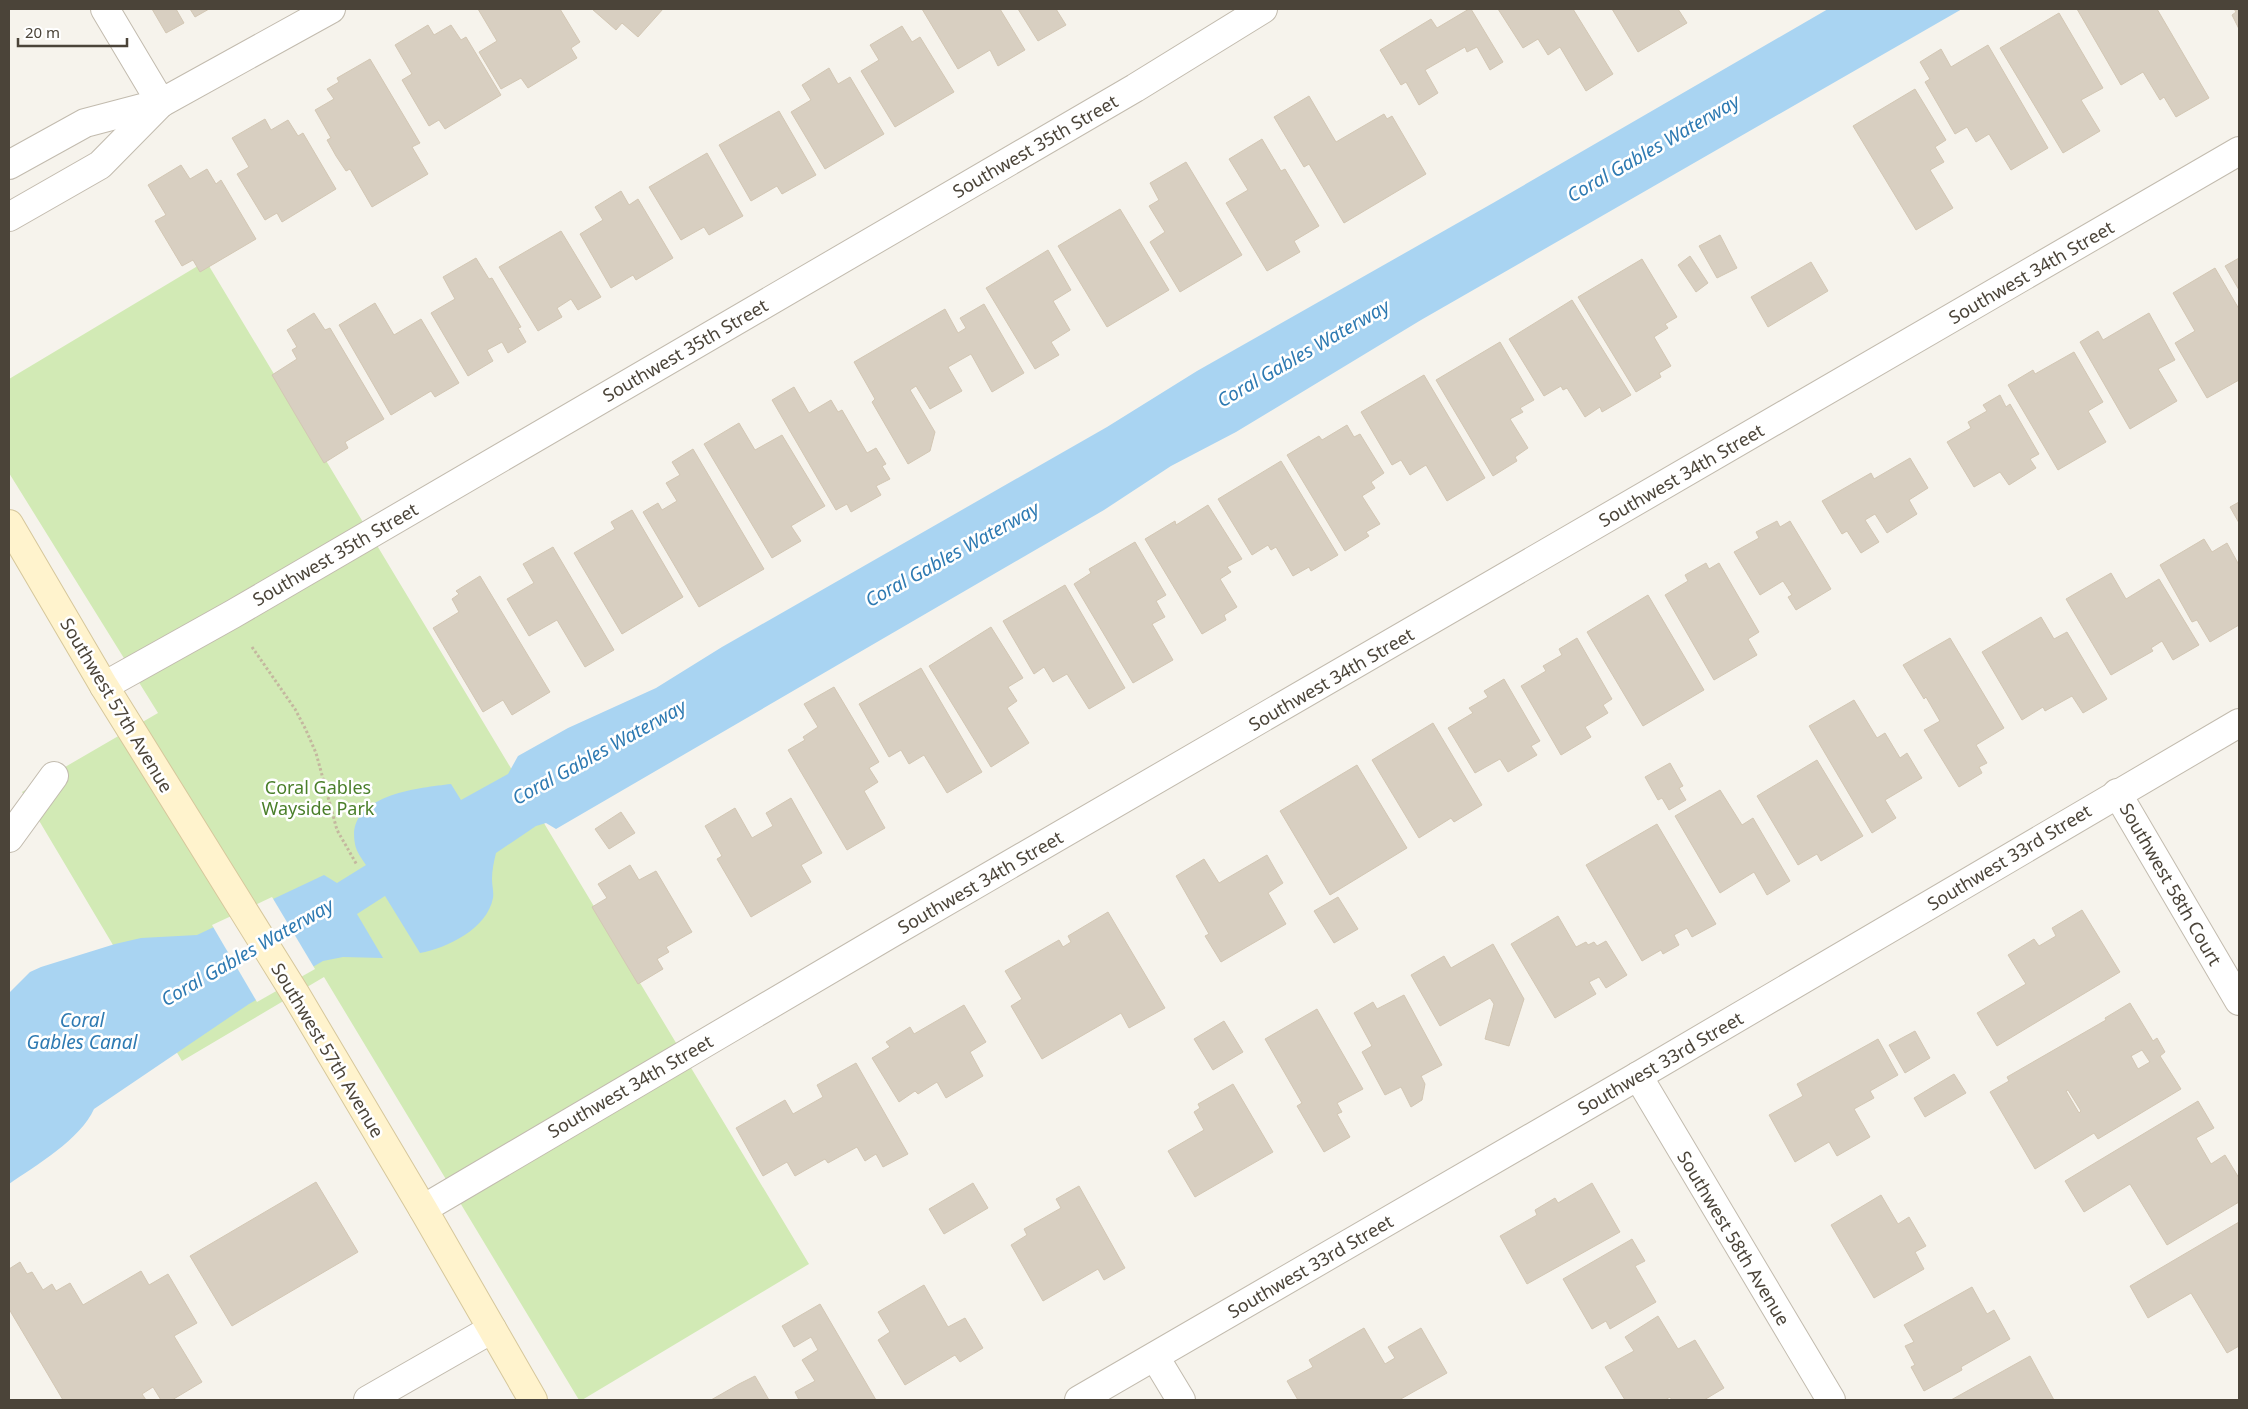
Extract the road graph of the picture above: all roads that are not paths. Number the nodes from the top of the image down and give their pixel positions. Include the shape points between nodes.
1 (105, 9) edge
2 (331, 9) edge
3 (1256, 11) edge
4 (161, 103) junction
5 (2239, 151) edge
6 (9, 165) edge
7 (9, 217) edge
8 (9, 524) edge
9 (104, 686) junction
10 (2239, 723) edge
11 (54, 776) dead end
12 (2117, 793) junction
13 (9, 838) edge
14 (2239, 1001) edge
15 (1638, 1076) junction
16 (423, 1208) junction
17 (492, 1329) junction
18 (1155, 1357) junction
19 (368, 1400) edge
20 (533, 1400) edge
21 (1079, 1400) edge
22 (1181, 1400) edge
23 (1831, 1400) edge

1 - 4 street
2 - 4 street
3 - 9 street, Southwest 35th Street via 1135,88
4 - 6 street via 85,123
4 - 7 street via 100,165
5 - 16 street, Southwest 34th Street
8 - 9 main road, Southwest 57th Avenue
9 - 16 main road, Southwest 57th Avenue via 237,898
10 - 12 street, Southwest 33rd Street
11 - 13 street
12 - 14 street, Southwest 58th Court
12 - 15 street, Southwest 33rd Street
15 - 18 street, Southwest 33rd Street
15 - 23 street, Southwest 58th Avenue
16 - 17 main road, Southwest 57th Avenue
17 - 19 street
17 - 20 main road, Southwest 57th Avenue
18 - 21 street, Southwest 33rd Street
18 - 22 street

